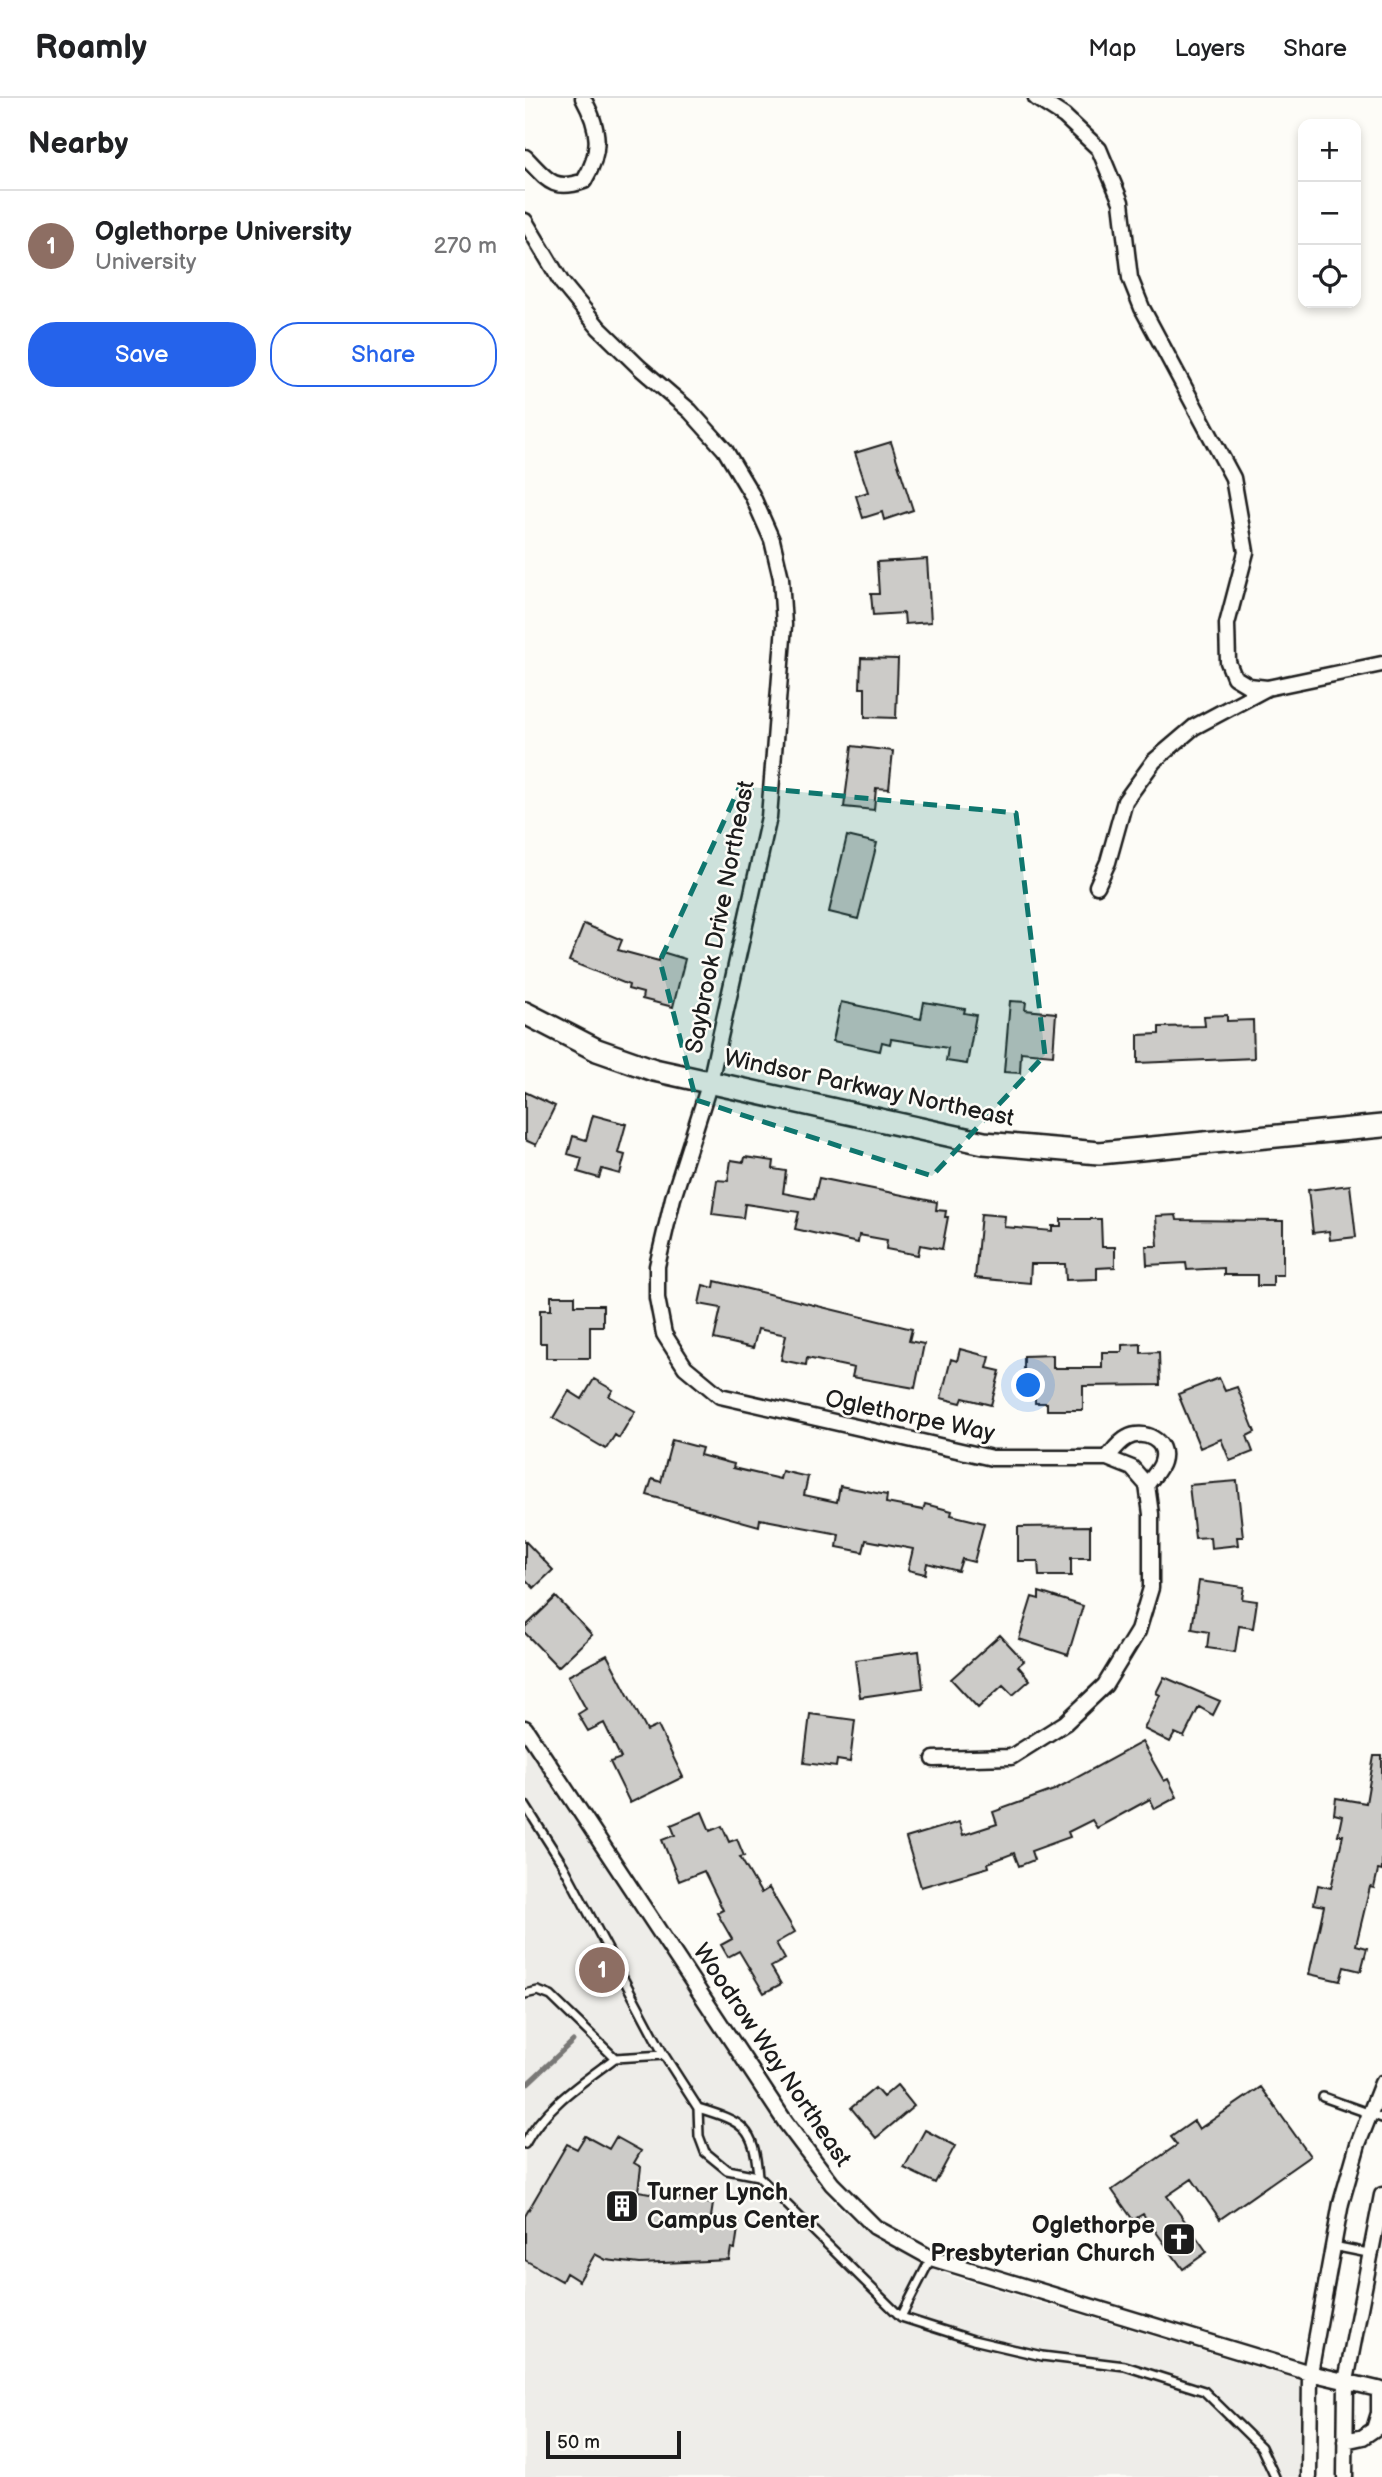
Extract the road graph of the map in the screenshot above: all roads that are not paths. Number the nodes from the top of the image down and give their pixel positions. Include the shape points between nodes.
1 (583, 98) edge
2 (1036, 98) edge
3 (525, 158) edge
4 (525, 221) edge
5 (1382, 664) edge
6 (1267, 688) junction
7 (1097, 886) dead end
8 (525, 1013) edge
9 (710, 1082) junction
10 (1382, 1126) edge
11 (1107, 1458) junction
12 (1147, 1485) junction
13 (525, 1728) edge
14 (934, 1759) dead end
15 (525, 1805) edge
16 (525, 1993) edge
17 (664, 2055) junction
18 (615, 2058) junction
19 (1382, 2083) edge
20 (1323, 2097) dead end
21 (698, 2108) junction
22 (1376, 2115) edge
23 (525, 2144) edge
24 (758, 2176) junction
25 (1382, 2195) edge
26 (1333, 2246) junction
27 (1368, 2253) junction
28 (931, 2258) junction
29 (901, 2316) junction
30 (1310, 2373) junction
31 (1346, 2382) junction
32 (1380, 2390) edge
33 (1378, 2426) edge
34 (1345, 2441) junction
35 (1275, 2477) edge
36 (1309, 2477) edge
37 (1345, 2477) edge

1 - 3 street via 598,142 595,163 584,181 565,187 550,183
2 - 6 street via 1100,149 1121,202 1130,278 1142,308 1233,478 1246,552 1227,624 1228,662 1234,677 1249,686
4 - 9 street, Saybrook Drive Northeast via 562,283 599,328 690,411 725,450 772,540 781,578 784,625 769,817
5 - 6 street
6 - 7 street via 1194,727 1154,761 1125,801
8 - 9 street, Windsor Parkway Northeast via 597,1050 654,1070
9 - 10 street, Windsor Parkway Northeast via 984,1143 1100,1153
9 - 11 street, Oglethorpe Way via 657,1266 664,1335 685,1367 720,1396 992,1458
11 - 12 street, Oglethorpe Way via 1132,1468
11 - 12 street via 1123,1440 1136,1434 1156,1440 1162,1462
12 - 14 street via 1151,1588 1138,1631 1105,1685 1065,1723 1011,1757
13 - 28 street, Woodrow Way Northeast via 786,2123 832,2184 875,2227
15 - 17 lane via 563,1866
16 - 18 lane via 551,1996
17 - 18 lane
17 - 21 lane
18 - 23 lane via 574,2089 533,2129
19 - 22 street
20 - 22 lane
21 - 24 lane via 743,2124 751,2135
21 - 24 lane via 705,2152 727,2170
22 - 26 street via 1341,2203
24 - 29 lane
25 - 27 street
26 - 27 lane
26 - 30 street
27 - 31 street
28 - 29 lane
28 - 30 street, Woodrow Way Northeast
29 - 35 lane via 973,2340 1041,2356 1125,2366 1204,2391 1261,2447
30 - 31 street, Woodrow Way Northeast
30 - 36 street
31 - 32 street, Woodrow Way Northeast
31 - 34 street
32 - 33 street
33 - 34 street via 1356,2440
34 - 37 street

